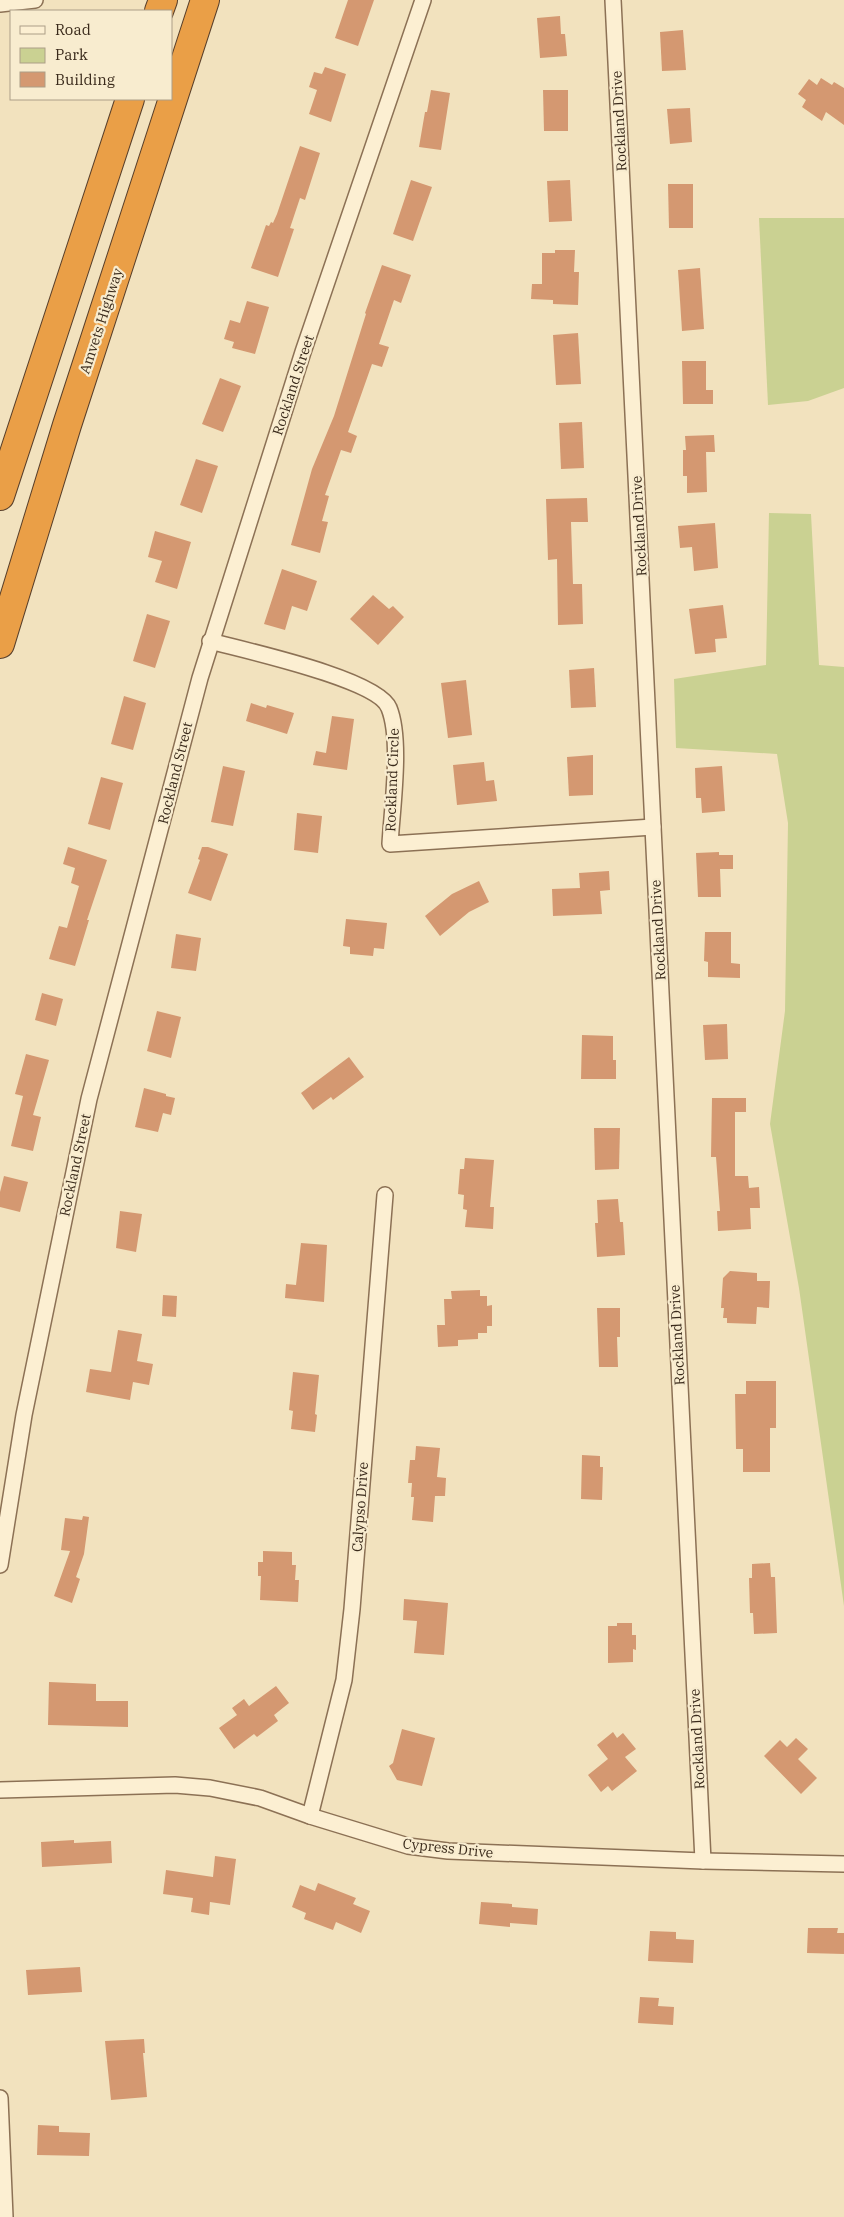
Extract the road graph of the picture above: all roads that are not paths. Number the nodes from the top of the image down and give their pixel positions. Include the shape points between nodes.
1 (35, 0) edge
2 (206, 0) edge
3 (423, 0) edge
4 (613, 0) edge
5 (0, 4) edge
6 (130, 100) edge
7 (0, 496) edge
8 (210, 641) junction
9 (0, 644) edge
10 (653, 827) junction
11 (385, 1195) dead end
12 (0, 1565) edge
13 (0, 1790) edge
14 (310, 1816) junction
15 (703, 1861) junction
16 (844, 1864) edge
17 (0, 2098) edge
18 (5, 2217) edge

1 - 5 street
2 - 9 highway, Amvets Highway via 67,426
3 - 8 street, Rockland Street via 303,352
4 - 10 street, Rockland Drive
6 - 7 highway
8 - 10 street, Rockland Circle via 343,678 378,694 388,705 394,720 396,744 390,844
8 - 12 street, Rockland Street via 89,1099 24,1415
10 - 15 street, Rockland Drive
11 - 14 street, Calypso Drive via 344,1680
13 - 14 street, Cypress Drive via 201,1787 260,1798
14 - 15 street, Cypress Drive via 408,1846 448,1851
15 - 16 street, Cypress Drive
17 - 18 street

